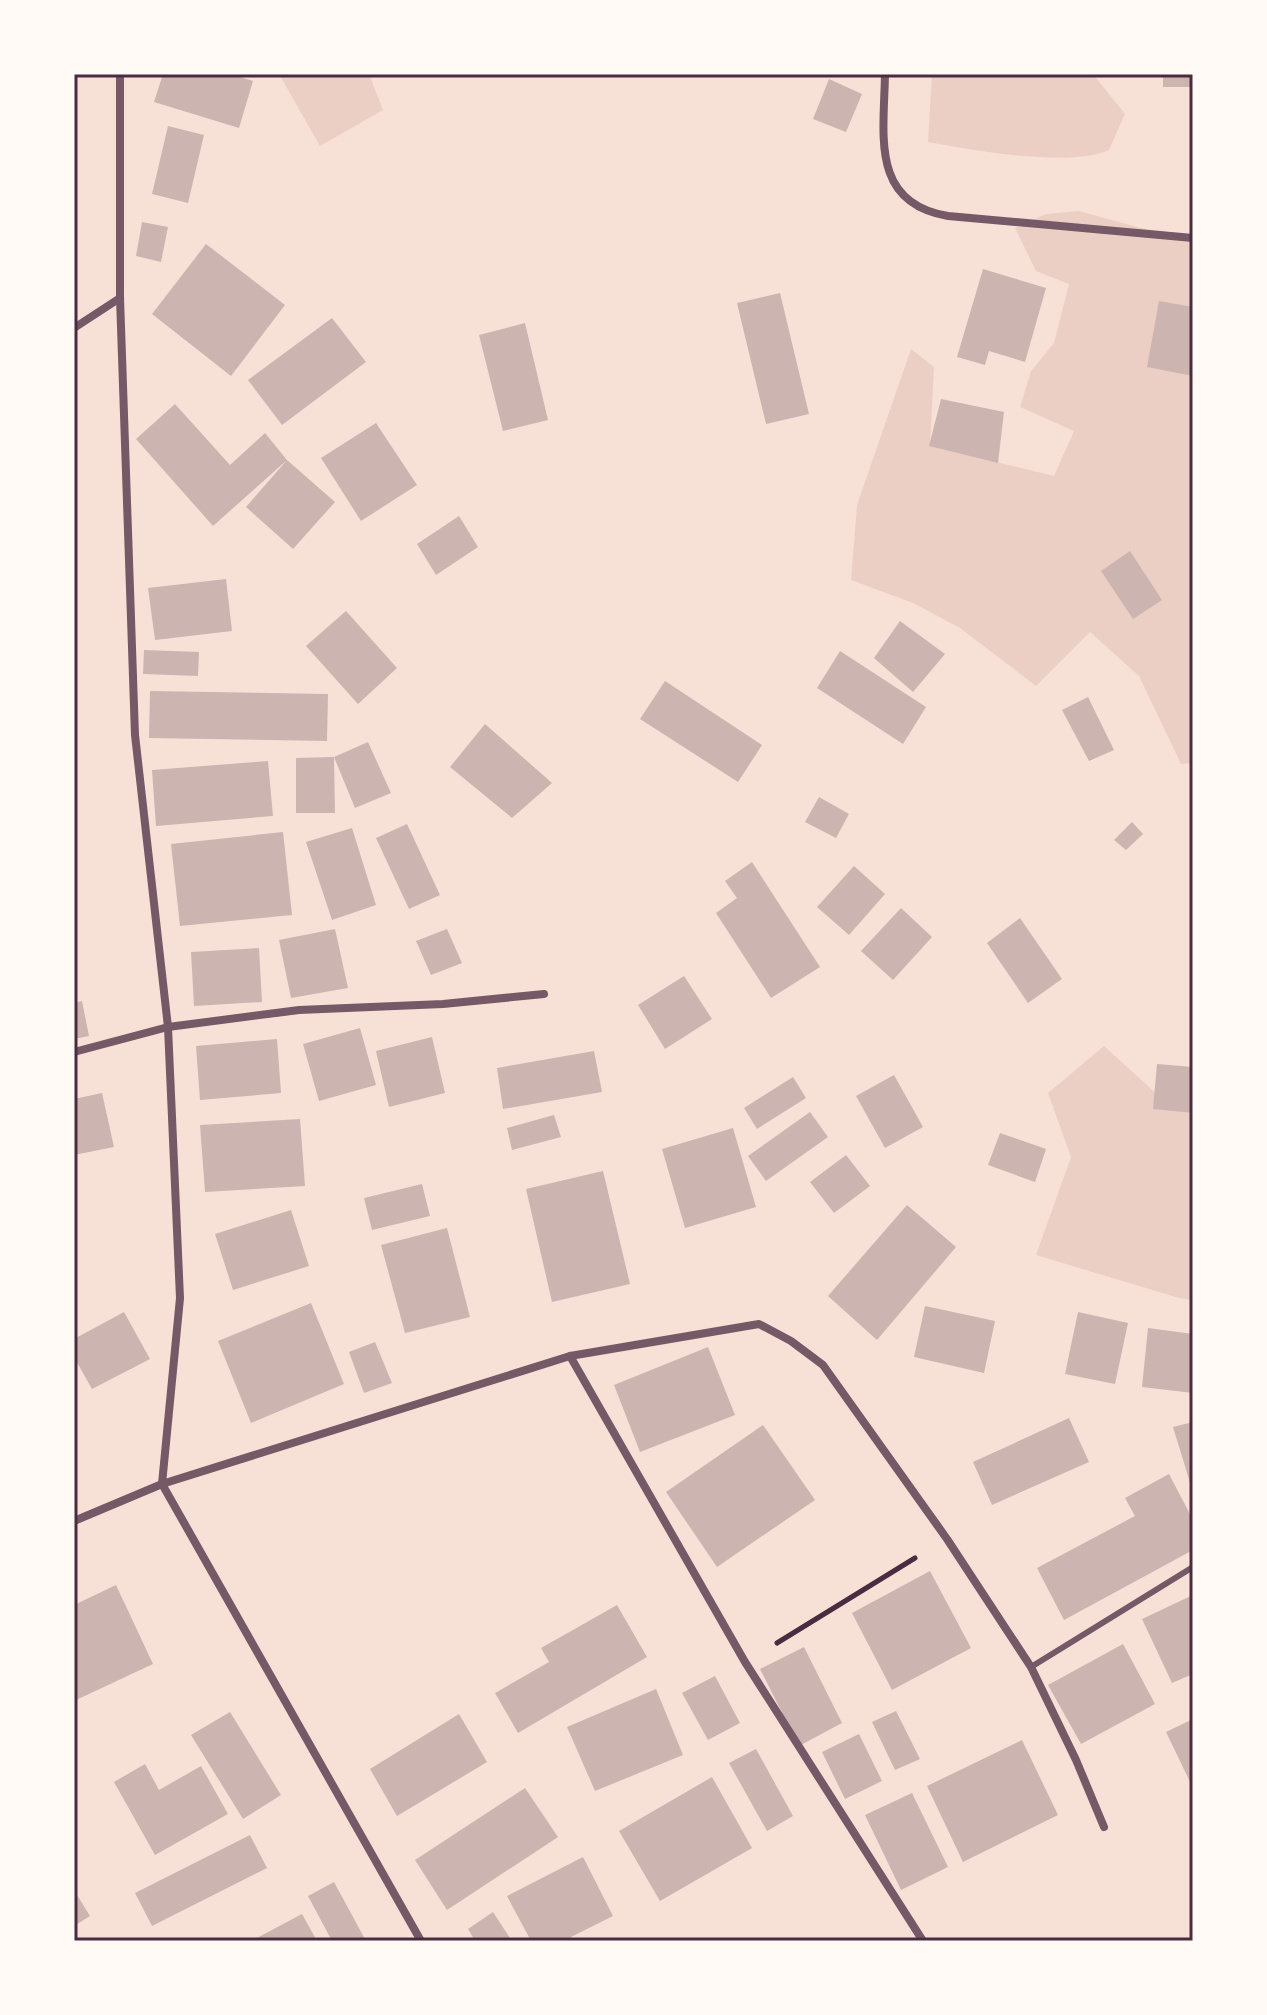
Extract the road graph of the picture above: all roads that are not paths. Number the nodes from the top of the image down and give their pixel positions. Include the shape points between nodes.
1 (120, 74) edge
2 (885, 74) edge
3 (1193, 238) edge
4 (120, 298) junction
5 (74, 328) edge
6 (544, 994) dead end
7 (168, 1027) junction
8 (74, 1052) edge
9 (570, 1356) junction
10 (162, 1484) junction
11 (74, 1521) edge
12 (1193, 1567) edge
13 (1031, 1667) junction
14 (1104, 1827) dead end
15 (421, 1941) edge
16 (923, 1941) edge

1 - 4 street
2 - 3 street via 884,150 892,180 910,204 948,216
4 - 5 street
4 - 7 street via 135,735
6 - 7 street via 299,1010
7 - 8 street
7 - 10 street via 180,1298
9 - 10 street
9 - 13 street via 759,1324 791,1341 823,1365
9 - 16 street via 745,1662
10 - 11 street
10 - 15 street
12 - 13 lane
13 - 14 street

